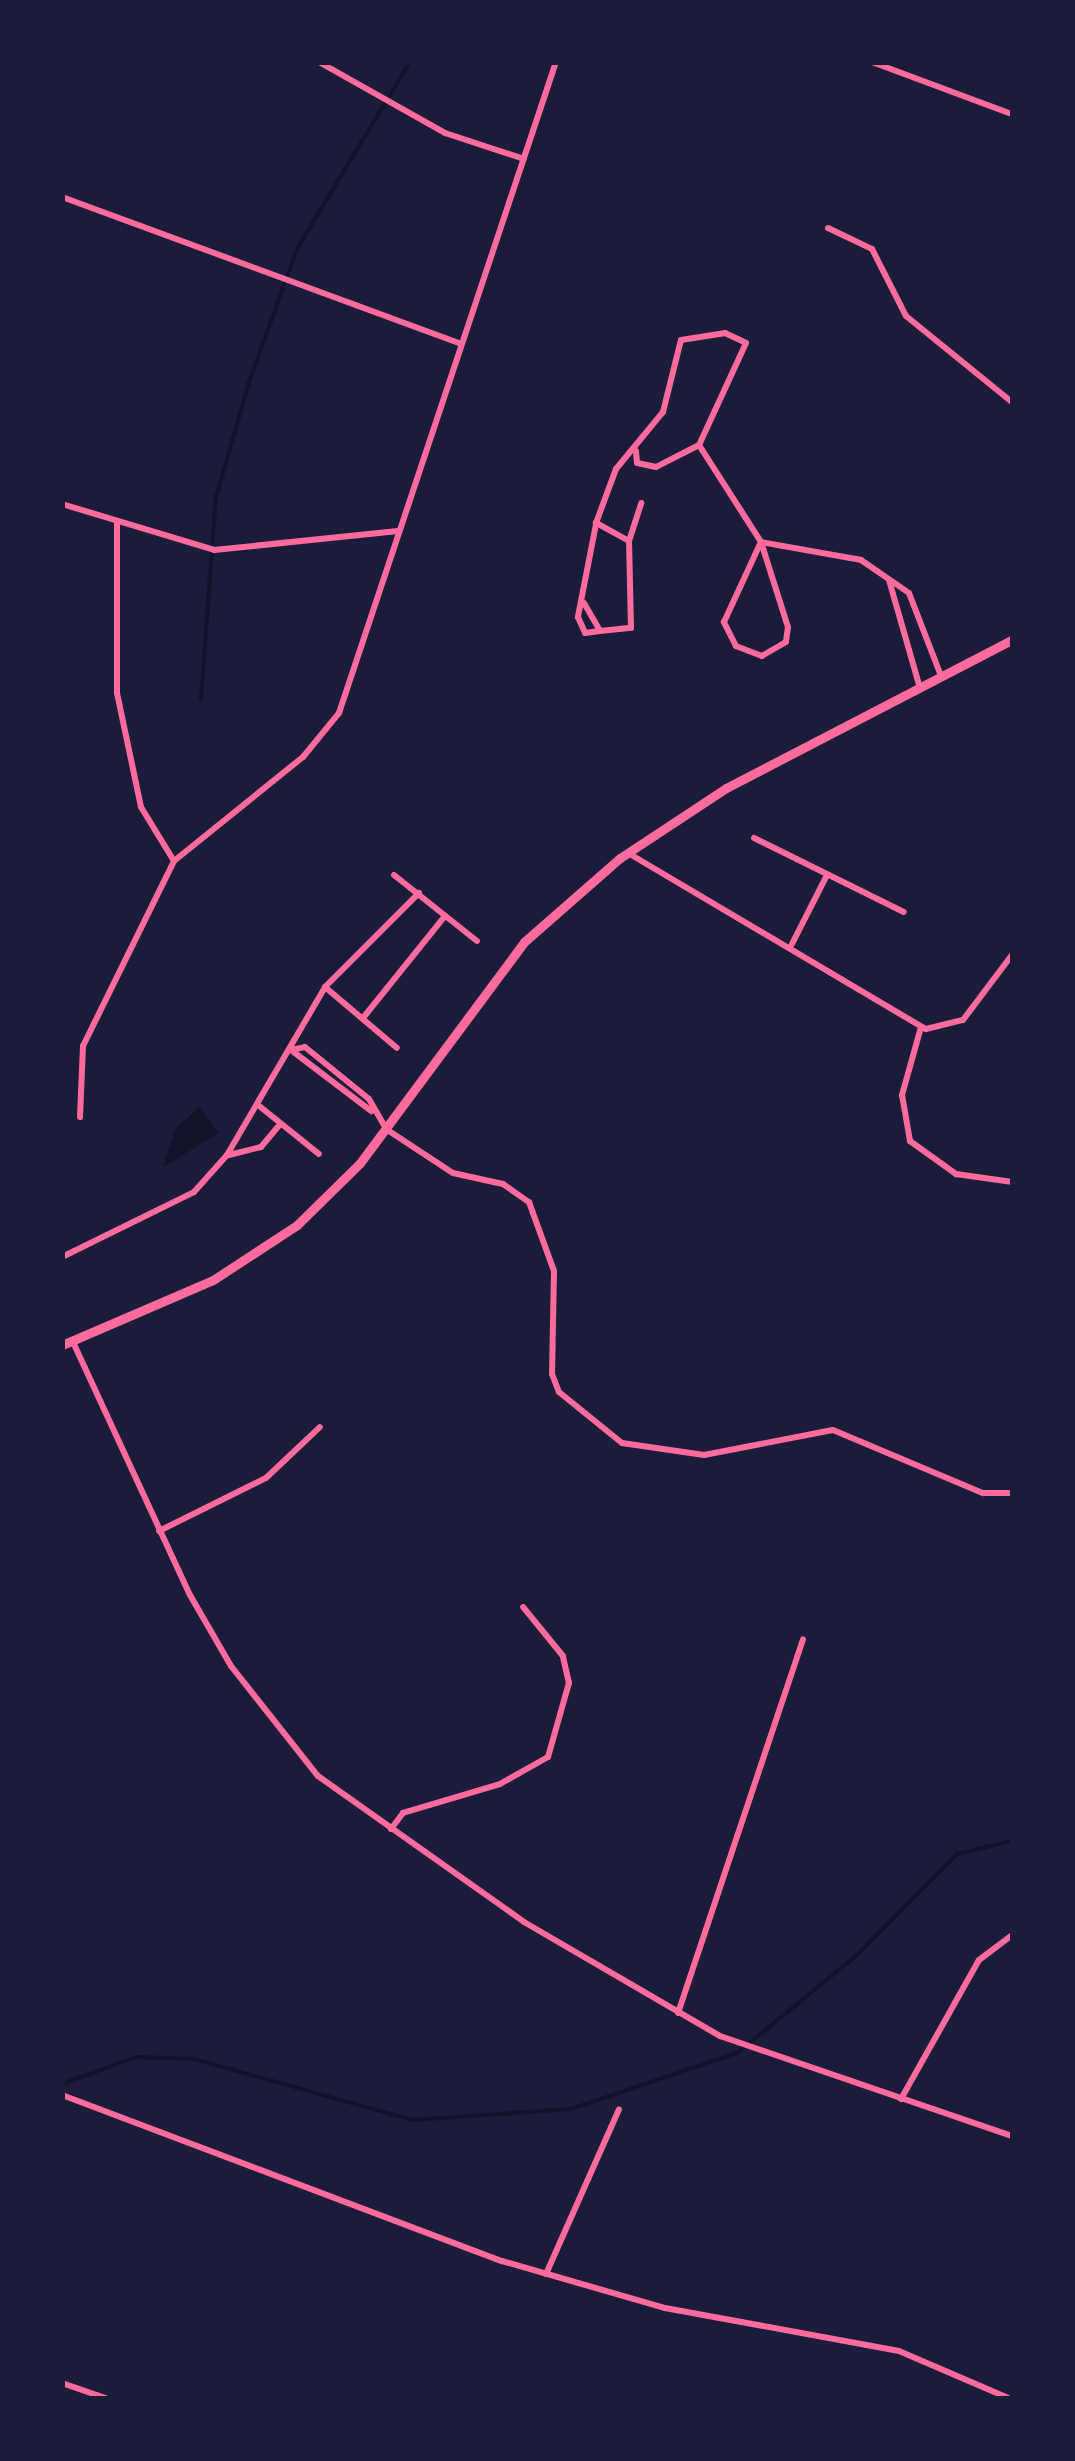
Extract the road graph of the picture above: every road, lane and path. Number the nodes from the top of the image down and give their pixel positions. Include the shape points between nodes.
1 (319, 62) edge
2 (556, 62) edge
3 (872, 62) edge
4 (1012, 114) edge
5 (524, 159) junction
6 (62, 197) edge
7 (828, 228) dead end
8 (461, 344) junction
9 (1012, 402) edge
10 (700, 445) junction
11 (636, 451) junction
12 (641, 503) dead end
13 (62, 504) edge
14 (117, 522) junction
15 (596, 523) junction
16 (398, 531) junction
17 (629, 540) junction
18 (761, 542) junction
19 (889, 579) junction
20 (584, 603) junction
21 (600, 631) junction
22 (1012, 640) edge
23 (942, 679) junction
24 (921, 690) junction
25 (754, 838) dead end
26 (628, 853) junction
27 (174, 860) junction
28 (394, 874) dead end
29 (826, 876) junction
30 (419, 894) junction
31 (904, 912) dead end
32 (444, 916) junction
33 (477, 941) dead end
34 (792, 944) junction
35 (1012, 956) edge
36 (325, 987) junction
37 (363, 1018) junction
38 (921, 1027) junction
39 (398, 1048) dead end
40 (291, 1050) junction
41 (338, 1074) junction
42 (329, 1086) junction
43 (258, 1105) junction
44 (372, 1111) junction
45 (80, 1117) dead end
46 (280, 1124) junction
47 (386, 1129) junction
48 (319, 1154) dead end
49 (227, 1156) junction
50 (1012, 1182) edge
51 (62, 1256) edge
52 (68, 1344) edge
53 (320, 1426) dead end
54 (1012, 1493) edge
55 (159, 1531) junction
56 (523, 1607) dead end
57 (803, 1639) dead end
58 (391, 1829) junction
59 (1012, 1935) edge
60 (678, 2013) junction
61 (62, 2094) edge
62 (901, 2099) junction
63 (619, 2109) dead end
64 (1012, 2136) edge
65 (546, 2274) junction
66 (62, 2383) edge
67 (105, 2398) edge
68 (1008, 2398) edge

1 - 5 street via 444,133
2 - 5 street
3 - 4 street
5 - 8 street
6 - 8 street
7 - 9 street via 872,249 906,316
8 - 16 street
10 - 11 street via 656,467 637,463
10 - 11 street via 743,360 746,343 725,333 681,340 676,382
10 - 18 street
11 - 15 street via 616,468
12 - 17 street
13 - 14 street
14 - 16 street via 246,552
14 - 27 street via 116,693 141,806
15 - 17 street
15 - 20 street
16 - 27 street via 329,733
17 - 21 street via 632,628
18 - 18 street via 724,622 736,646 762,656 786,642 788,627
18 - 19 street via 844,555
19 - 23 street via 909,593
19 - 24 street
20 - 21 street
20 - 21 street via 578,617 586,633
22 - 23 main road
23 - 24 main road
24 - 26 main road via 726,788
25 - 29 street
26 - 34 street via 675,888
26 - 47 main road via 524,942
27 - 45 street via 83,1046
28 - 30 street
29 - 31 street
29 - 34 street
30 - 32 street
30 - 36 street
32 - 33 street
32 - 37 street
34 - 38 street
35 - 38 street via 963,1020 946,1030
36 - 37 street
36 - 40 street
37 - 39 street
38 - 50 street via 900,1115 910,1142 956,1174
40 - 41 street via 305,1048
40 - 42 street
40 - 43 street
41 - 42 street
41 - 44 street
42 - 44 street
43 - 46 street
43 - 49 street
44 - 47 street
46 - 48 street
46 - 49 street via 261,1147
47 - 52 main road via 326,1198 260,1253
47 - 54 street via 453,1173 503,1184 529,1202 554,1271 552,1374 559,1392 622,1444 704,1454 833,1430 983,1492
49 - 51 street via 178,1202
52 - 55 street
53 - 55 street via 266,1478
55 - 58 street via 264,1712 318,1776
56 - 58 street via 563,1656 568,1684 548,1758 500,1784 403,1813
57 - 60 street
58 - 60 street
59 - 62 street via 984,1955
60 - 62 street
61 - 65 street
62 - 64 street
63 - 65 street
65 - 68 street via 665,2308 898,2350
66 - 67 street

